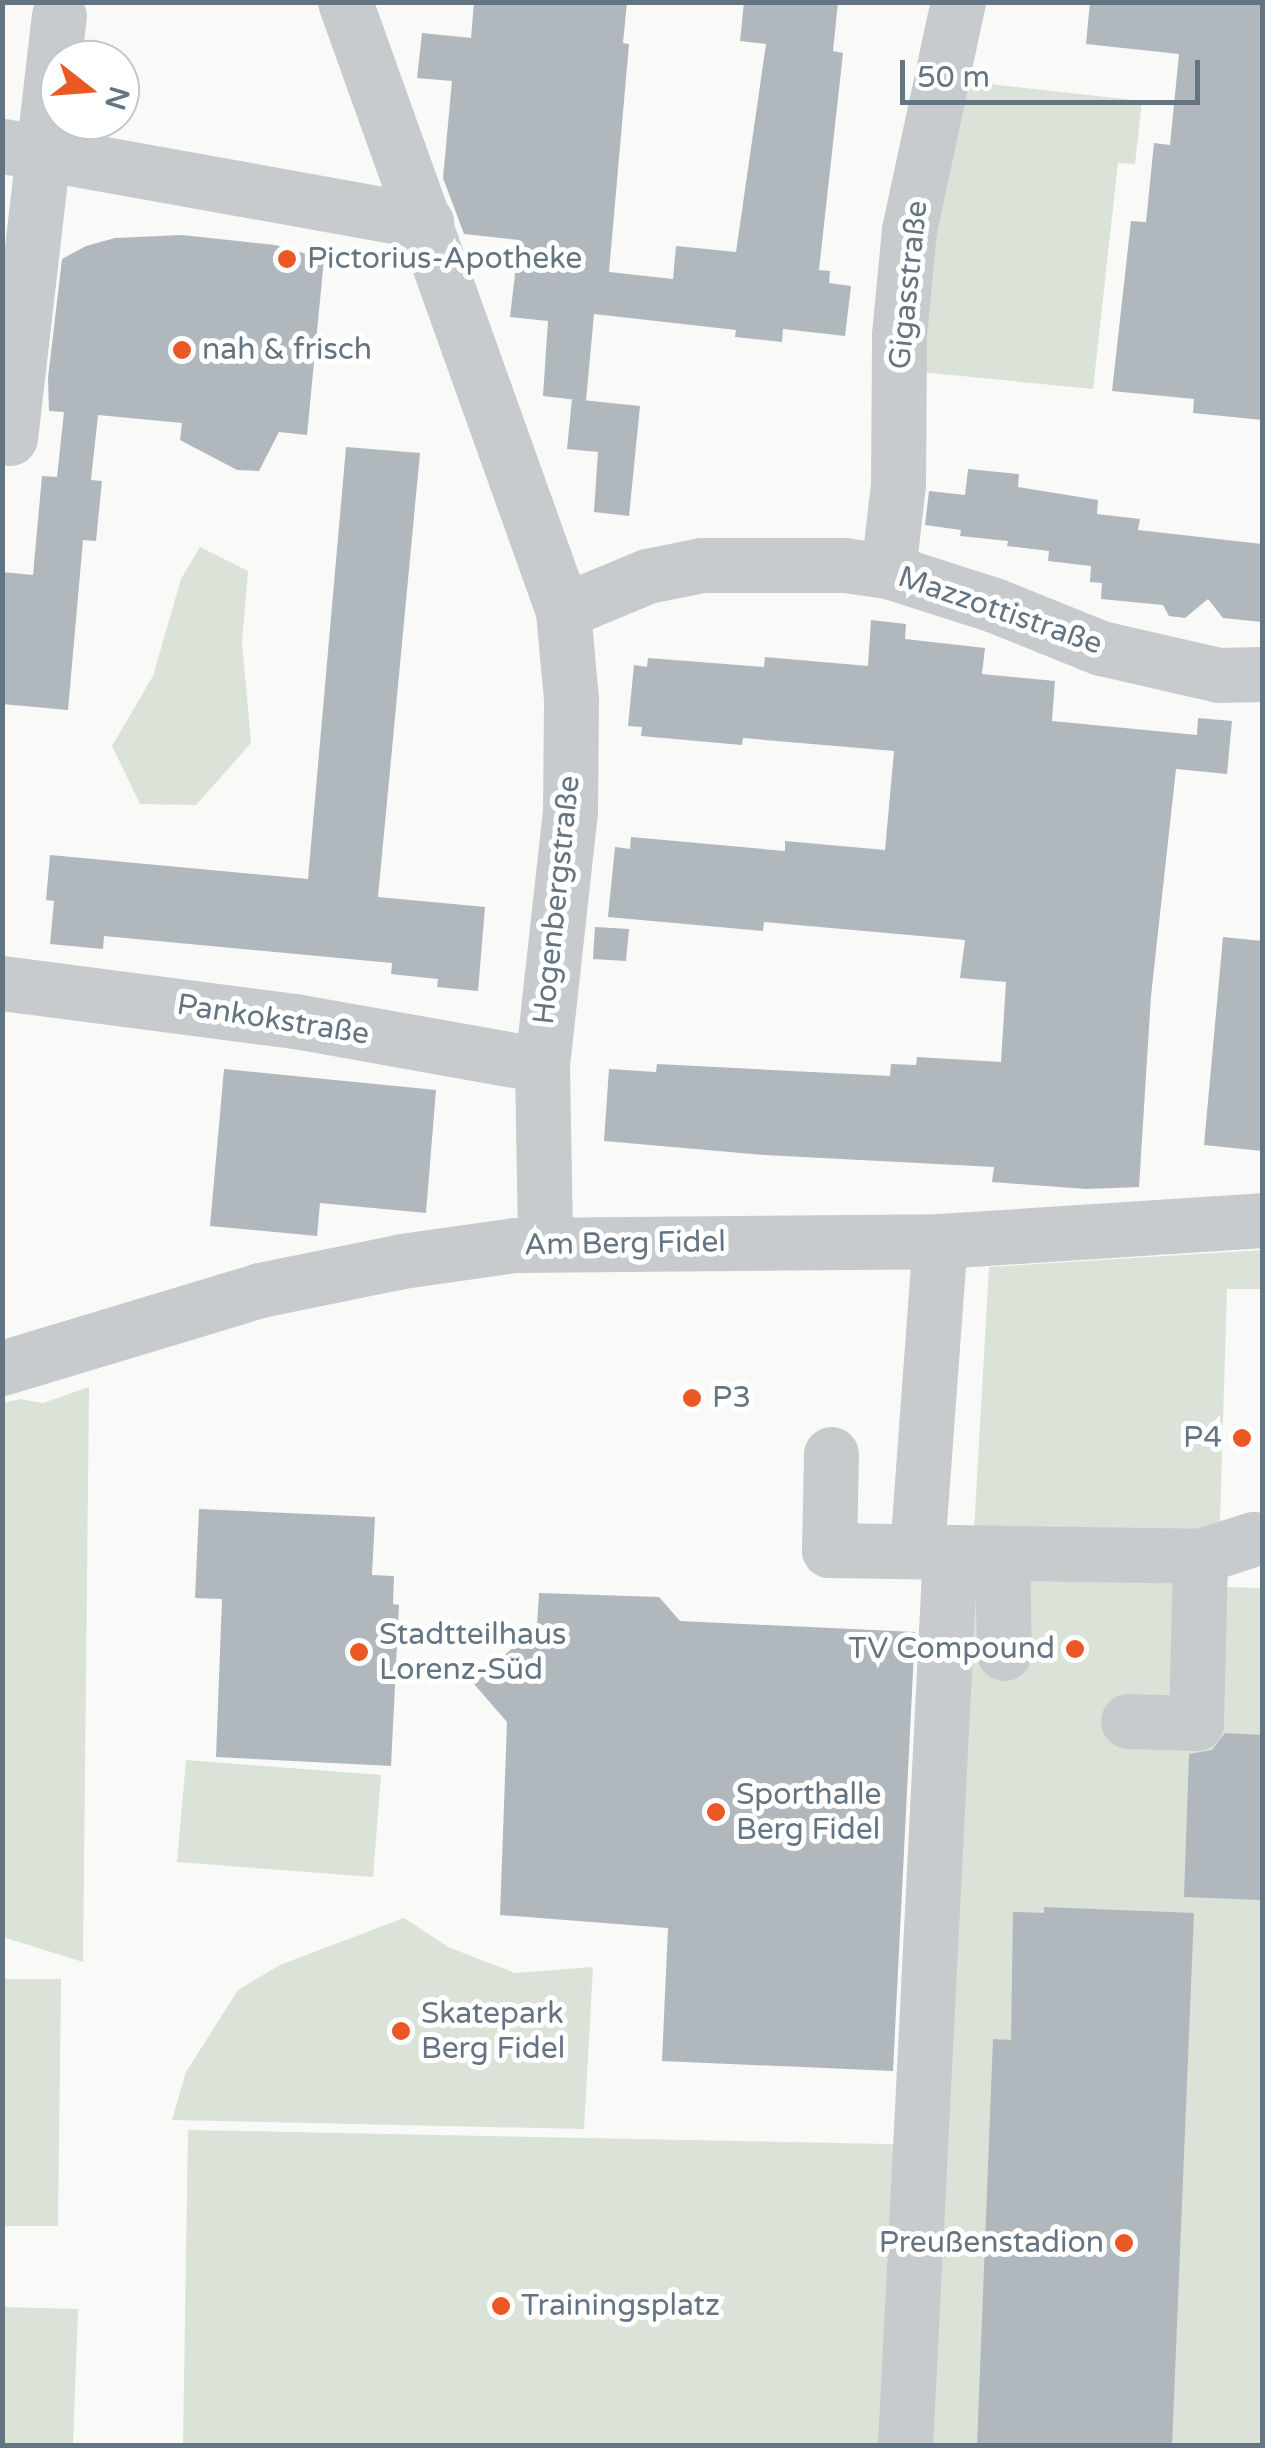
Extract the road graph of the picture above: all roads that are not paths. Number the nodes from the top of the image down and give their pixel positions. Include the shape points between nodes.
1 (345, 2) edge
2 (958, 2) edge
3 (60, 16) dead end
4 (24, 150) edge
5 (426, 222) junction
6 (10, 438) dead end
7 (888, 572) junction
8 (563, 611) junction
9 (1262, 674) edge
10 (2, 983) edge
11 (542, 1066) junction
12 (1262, 1220) edge
13 (940, 1241) junction
14 (545, 1242) junction
15 (2, 1368) edge
16 (831, 1454) dead end
17 (1254, 1539) dead end
18 (956, 1552) junction
19 (1200, 1556) junction
20 (1004, 1653) dead end
21 (1128, 1720) dead end
22 (906, 2446) edge

1 - 5 street, Hogenbergstraße
2 - 7 street, Gigasstraße via 909,230
3 - 4 street
4 - 5 street
4 - 6 street
5 - 8 street, Hogenbergstraße
7 - 8 street, Mazzottistraße via 779,562 702,565 647,576
7 - 9 street, Mazzottistraße via 1101,648 1219,675
8 - 11 street, Hogenbergstraße via 570,810
10 - 11 street, Pankokstraße via 295,1021
11 - 14 street, Hogenbergstraße
12 - 13 street, Am Berg Fidel
13 - 14 street, Am Berg Fidel
13 - 18 street
14 - 15 street, Am Berg Fidel via 402,1261 260,1290
16 - 18 street via 829,1550
17 - 19 street
18 - 19 street
18 - 20 street
18 - 22 street
19 - 21 street via 1196,1723

